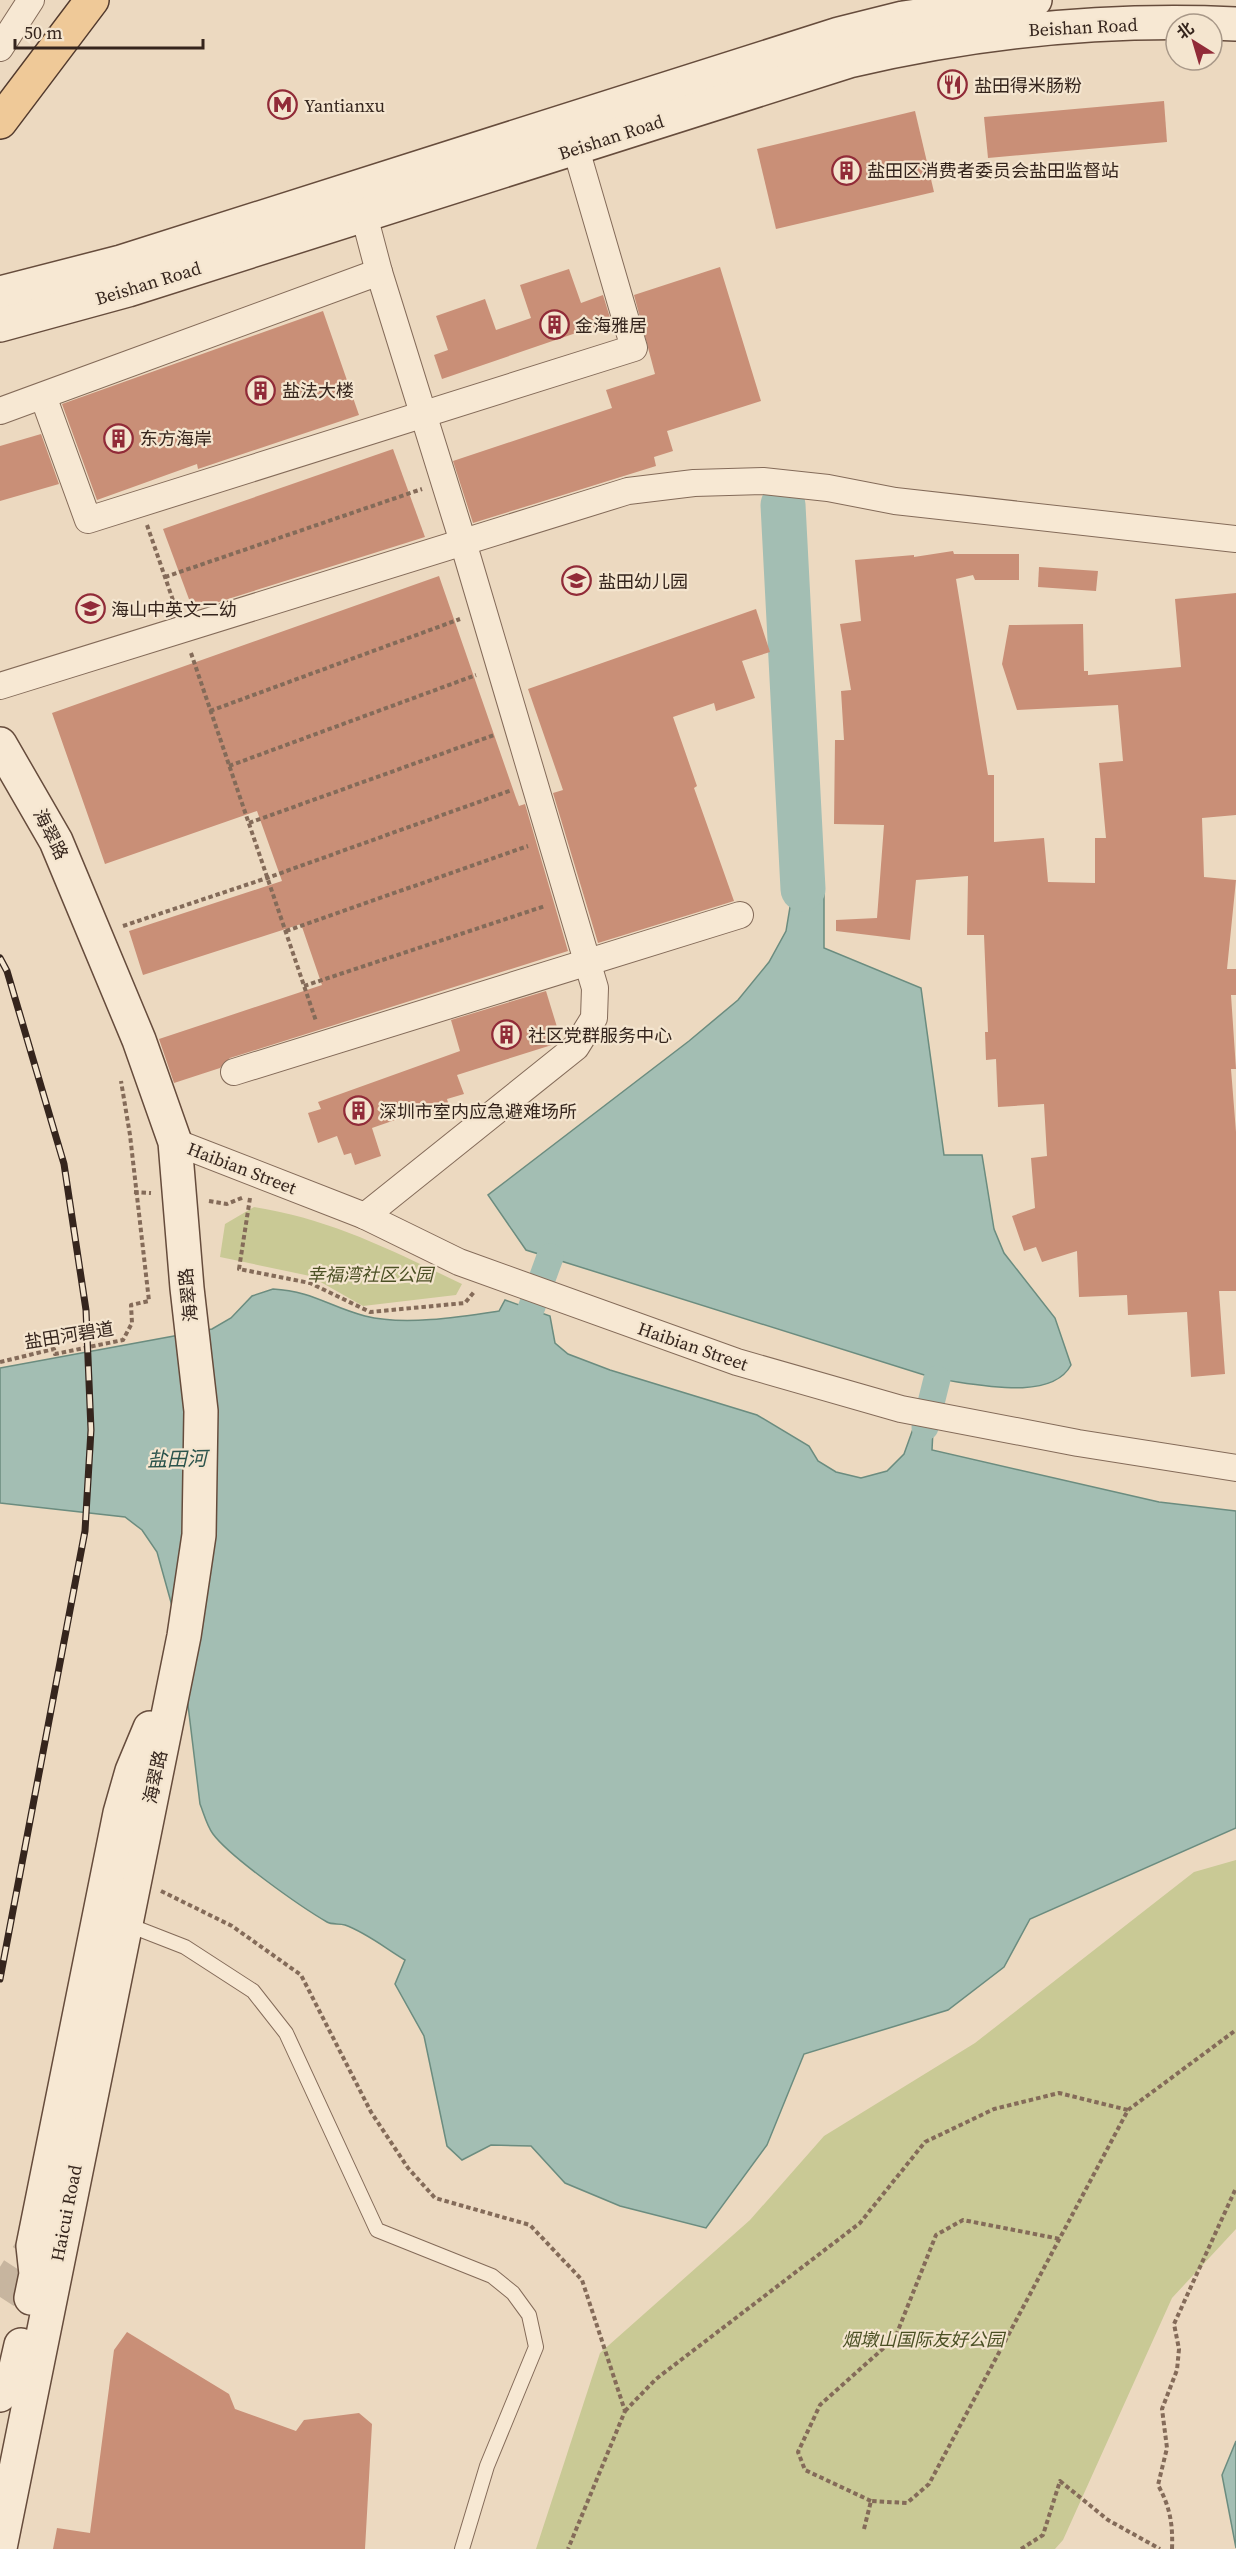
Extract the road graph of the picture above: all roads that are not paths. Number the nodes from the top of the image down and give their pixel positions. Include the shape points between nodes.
1 (31, 0) edge
2 (92, 0) edge
3 (1035, 0) edge
4 (1236, 24) edge
5 (0, 48) edge
6 (0, 122) edge
7 (572, 134) junction
8 (364, 215) junction
9 (379, 272) junction
10 (0, 293) edge
11 (0, 325) edge
12 (43, 396) junction
13 (0, 411) edge
14 (422, 415) junction
15 (1236, 539) edge
16 (463, 542) junction
17 (0, 686) edge
18 (0, 744) edge
19 (740, 915) dead end
20 (588, 961) junction
21 (234, 1072) dead end
22 (175, 1142) junction
23 (365, 1215) junction
24 (1236, 1468) edge
25 (120, 1878) junction
26 (124, 1924) junction
27 (0, 2395) edge
28 (0, 2548) edge
29 (462, 2549) edge

1 - 5 street
2 - 6 main road
3 - 7 street, Beishan Road via 903,18 839,34
4 - 7 street, Beishan Road via 1030,29 911,47
7 - 8 street, Beishan Road
7 - 10 street, Beishan Road
7 - 14 street via 634,348
8 - 9 street
8 - 11 street, Beishan Road via 128,290
9 - 12 street
9 - 14 street
12 - 13 street
12 - 14 street via 87,520
14 - 16 street
15 - 16 street via 896,501 763,481 694,483 628,491
16 - 17 street
16 - 20 street
18 - 22 street, 海翠路 via 56,841 139,1040
19 - 20 street
20 - 21 street
20 - 23 street via 595,988 594,1018 576,1047
22 - 23 street, Haibian Street
22 - 25 street, 海翠路 via 201,1411 199,1535 173,1694
23 - 24 street, Haibian Street via 459,1262 737,1362 901,1409
25 - 26 street, Haicui Road
25 - 27 street, Haicui Road via 33,2246 36,2274 14,2380
26 - 28 street, Haicui Road
26 - 29 lane via 185,1947 253,1991 286,2033 377,2230 492,2276 513,2293 529,2315 536,2347 487,2466

